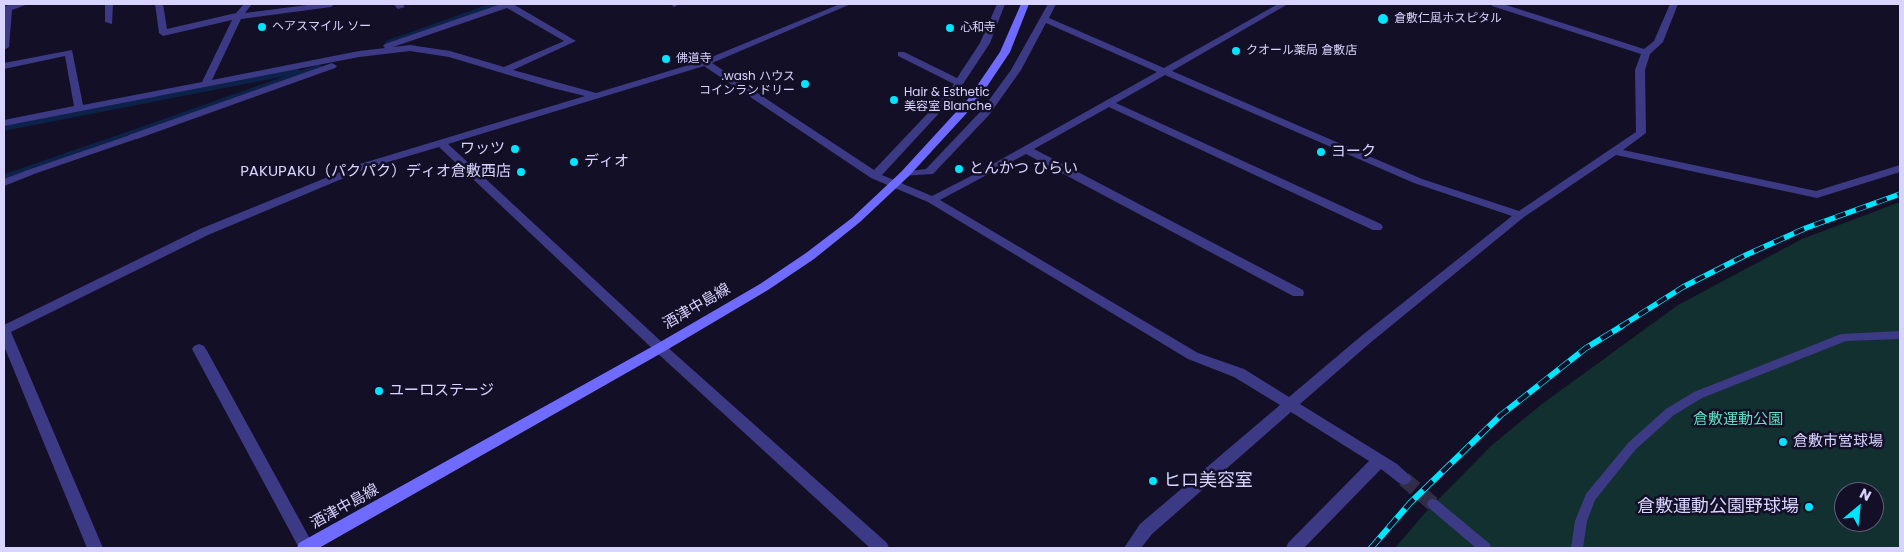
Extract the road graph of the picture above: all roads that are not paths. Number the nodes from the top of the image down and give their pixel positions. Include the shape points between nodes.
1 (24, 4) edge
2 (108, 4) edge
3 (159, 4) edge
4 (248, 4) edge
5 (332, 4) edge
6 (508, 4) edge
7 (818, 4) edge
8 (847, 4) edge
9 (1001, 4) edge
10 (1025, 4) edge
11 (1052, 4) edge
12 (1284, 4) edge
13 (1495, 4) edge
14 (1674, 4) edge
15 (6, 9) edge
16 (240, 16) junction
17 (1043, 19) junction
18 (807, 20) junction
19 (109, 22) dead end
20 (4, 47) edge
21 (371, 52) junction
22 (1646, 53) junction
23 (900, 54) dead end
24 (705, 63) junction
25 (4, 66) edge
26 (504, 71) junction
27 (1163, 72) junction
28 (960, 83) junction
29 (206, 85) junction
30 (600, 96) junction
31 (1108, 103) junction
32 (79, 109) junction
33 (4, 123) edge
34 (133, 137) joint
35 (440, 142) junction
36 (1026, 150) junction
37 (1614, 151) junction
38 (1900, 168) edge
39 (28, 173) joint
40 (906, 174) junction
41 (875, 176) junction
42 (4, 183) edge
43 (894, 185) junction
44 (932, 200) junction
45 (1520, 215) junction
46 (1377, 227) dead end
47 (1298, 293) dead end
48 (4, 330) edge
49 (1898, 334) edge
50 (660, 348) junction
51 (199, 349) dead end
52 (1290, 406) junction
53 (1379, 461) junction
54 (1404, 479) tunnel mouth
55 (1433, 504) tunnel mouth
56 (95, 548) edge
57 (306, 548) edge
58 (881, 548) edge
59 (1132, 548) edge
60 (1294, 548) edge
61 (1485, 548) edge
62 (1577, 548) edge

1 - 15 street
2 - 19 street
3 - 16 street via 163,33
4 - 16 street
5 - 16 street
6 - 21 street
6 - 26 street via 572,41
7 - 18 street
8 - 18 street
9 - 28 street via 985,43
10 - 40 main road, 酒津中島線 via 1005,52 972,101
11 - 17 street
12 - 27 street
13 - 22 street
14 - 22 street via 1658,42
15 - 20 street
16 - 29 street via 232,25
17 - 27 street
17 - 40 street via 1016,70 985,113 929,172
18 - 24 street
21 - 26 street via 410,48 450,54
21 - 29 street
21 - 34 street
22 - 37 street via 1640,70 1641,133
23 - 28 street
24 - 30 street
24 - 41 street
25 - 32 street via 70,52
26 - 30 street
27 - 31 street
27 - 45 street via 1418,181
28 - 41 street
29 - 32 street
30 - 35 street
31 - 36 street
31 - 46 street
32 - 33 street
34 - 39 lane
35 - 48 street via 364,166 204,232
35 - 50 street
36 - 44 street
36 - 47 street
37 - 38 street via 1817,195
37 - 45 street
39 - 42 street
40 - 43 main road, 酒津中島線
41 - 43 street
43 - 44 street
43 - 50 main road, 酒津中島線 via 810,256 764,288
44 - 52 street via 1193,356 1239,373
45 - 52 street via 1365,340
48 - 56 street
49 - 62 lane via 1845,337 1698,395 1670,412 1632,446 1590,498 1581,521
50 - 57 main road, 酒津中島線
50 - 58 street
51 - 57 street
52 - 53 street
52 - 59 street via 1146,529
53 - 54 street
53 - 60 street
55 - 61 lane

